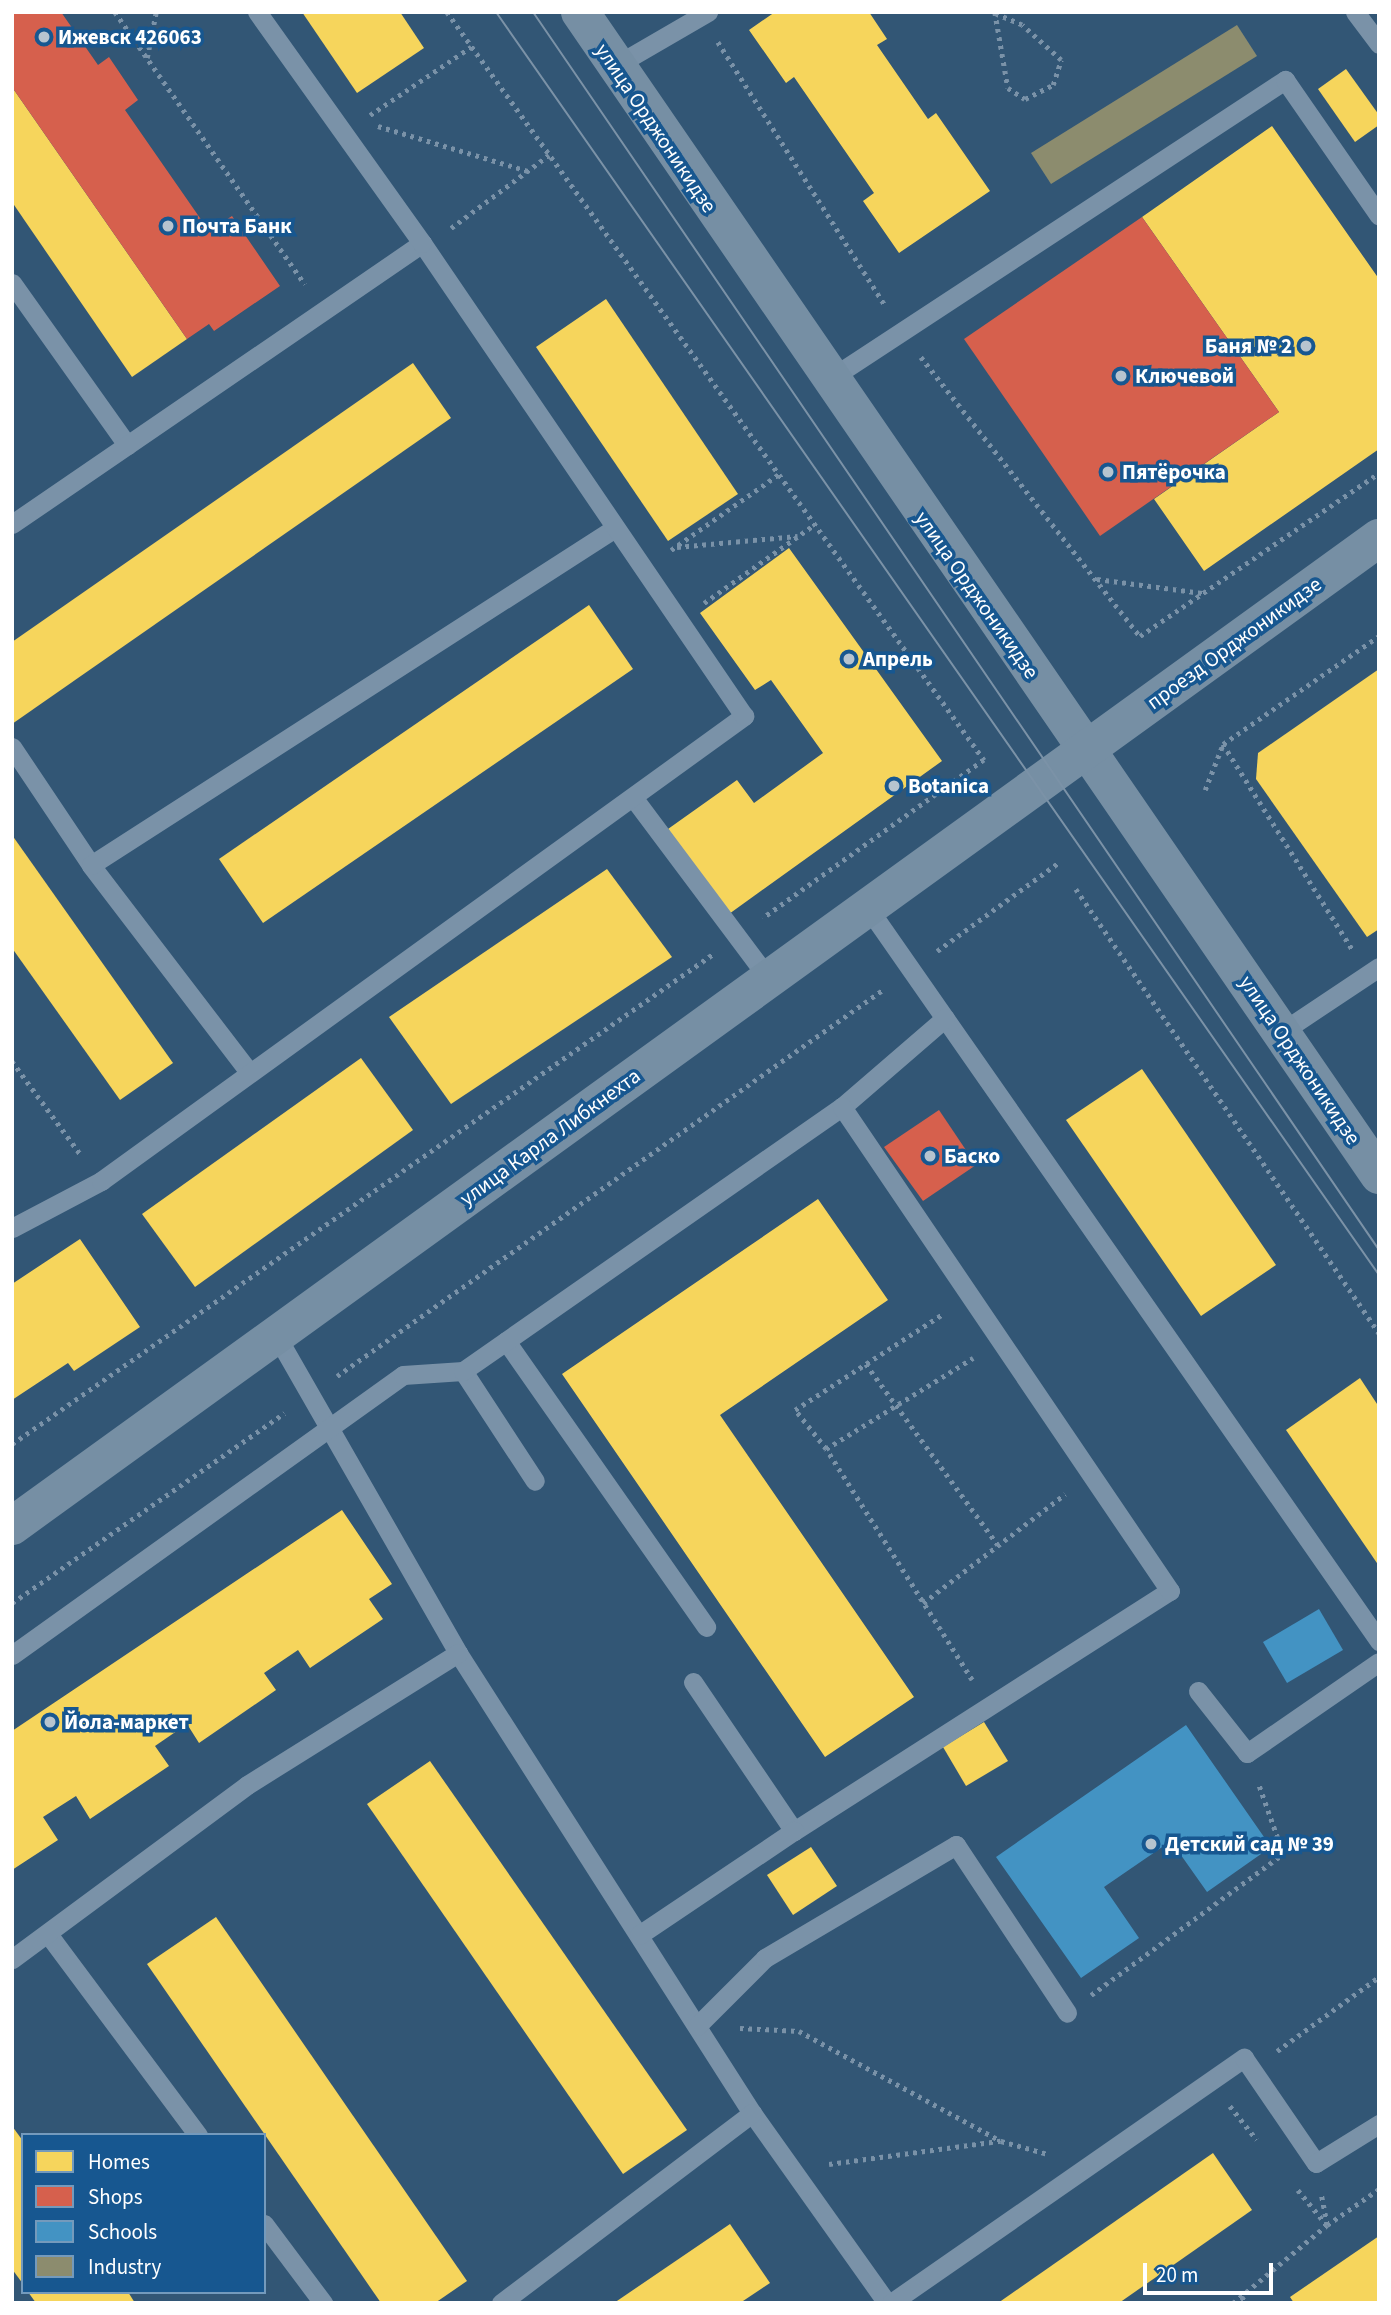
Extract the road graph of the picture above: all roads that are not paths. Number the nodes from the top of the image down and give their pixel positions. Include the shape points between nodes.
1 (257, 12) edge
2 (580, 12) edge
3 (708, 12) edge
4 (1355, 12) edge
5 (1379, 44) edge
6 (613, 67) junction
7 (1379, 216) edge
8 (424, 245) junction
9 (12, 283) edge
10 (828, 380) junction
11 (127, 445) junction
12 (12, 524) edge
13 (615, 528) junction
14 (1379, 538) edge
15 (12, 747) edge
16 (1088, 748) junction
17 (635, 800) junction
18 (91, 865) junction
19 (868, 908) junction
20 (1373, 971) edge
21 (769, 979) junction
22 (945, 1018) junction
23 (1280, 1033) junction
24 (249, 1072) junction
25 (842, 1107) junction
26 (1379, 1175) edge
27 (12, 1228) edge
28 (276, 1335) junction
29 (506, 1340) junction
30 (463, 1371) junction
31 (329, 1429) junction
32 (535, 1481) dead end
33 (12, 1526) edge
34 (706, 1627) dead end
35 (1379, 1641) edge
36 (458, 1653) junction
37 (12, 1655) edge
38 (1379, 1662) edge
39 (693, 1682) dead end
40 (1198, 1691) dead end
41 (794, 1831) junction
42 (48, 1934) junction
43 (639, 1935) junction
44 (12, 1959) edge
45 (1067, 2013) road end
46 (697, 2026) junction
47 (752, 2113) junction
48 (1379, 2124) edge
49 (197, 2133) edge
50 (266, 2227) edge
51 (323, 2303) edge
52 (501, 2303) edge
53 (889, 2303) edge

1 - 8 lane
2 - 6 main road, улица Орджоникидзе
3 - 6 lane
4 - 5 lane
6 - 10 main road, улица Орджоникидзе
7 - 10 lane via 1285,80
8 - 11 lane
8 - 13 lane
9 - 11 lane
10 - 16 main road, улица Орджоникидзе
11 - 12 lane
13 - 17 lane via 744,716
13 - 18 lane
14 - 16 main road, проезд Орджоникидзе
15 - 18 lane
16 - 19 main road, улица Карла Либкнехта
16 - 23 main road, улица Орджоникидзе
17 - 21 lane
17 - 24 lane
18 - 24 lane
19 - 21 main road, улица Карла Либкнехта
19 - 22 lane
20 - 23 lane
21 - 28 main road, улица Карла Либкнехта
22 - 25 lane
22 - 35 lane
23 - 26 main road, улица Орджоникидзе
24 - 27 lane via 101,1181
25 - 29 lane
25 - 41 lane via 1170,1591
28 - 31 lane
28 - 33 main road, улица Карла Либкнехта
29 - 30 lane
29 - 34 lane
30 - 31 lane via 403,1375
30 - 32 lane
31 - 36 lane
31 - 37 lane
36 - 42 lane via 247,1785
36 - 43 lane
38 - 40 lane via 1247,1752
39 - 41 lane
41 - 43 lane
42 - 44 lane
42 - 49 lane
43 - 46 lane
45 - 46 lane via 956,1845 765,1958
46 - 47 lane
47 - 52 lane
47 - 53 lane
48 - 53 lane via 1316,2163 1244,2058
50 - 51 lane

